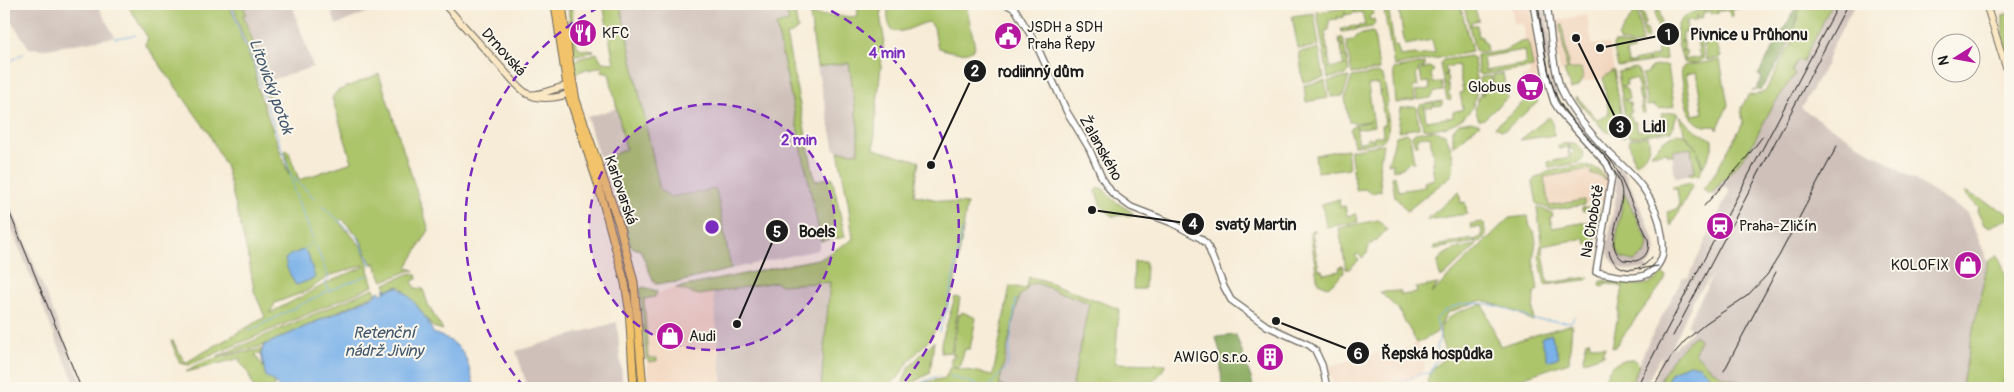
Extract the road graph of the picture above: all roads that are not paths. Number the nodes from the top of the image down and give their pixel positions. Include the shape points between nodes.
1 (444, 4) edge
2 (555, 4) edge
3 (562, 4) edge
4 (1006, 4) edge
5 (1533, 4) edge
6 (1547, 4) edge
7 (1986, 4) edge
8 (2010, 80) edge
9 (569, 89) junction
10 (634, 388) edge
11 (642, 388) edge
12 (1327, 388) edge

1 - 9 main road, Drnovská via 527,94 543,98
2 - 9 main road, Karlovarská
3 - 9 main road, Karlovarská
4 - 12 street, Žalanského via 1015,9 1029,32 1067,112 1112,192 1131,207 1172,223 1207,244 1231,300 1267,326 1315,350
5 - 6 street, Na Chobotě via 1554,102 1602,157 1611,173 1596,272 1624,277 1647,275 1658,266 1663,252 1654,203 1577,116 1564,96 1557,72
7 - 8 main road
9 - 10 main road, Karlovarská via 625,283
9 - 11 main road, Karlovarská via 619,224 632,271

